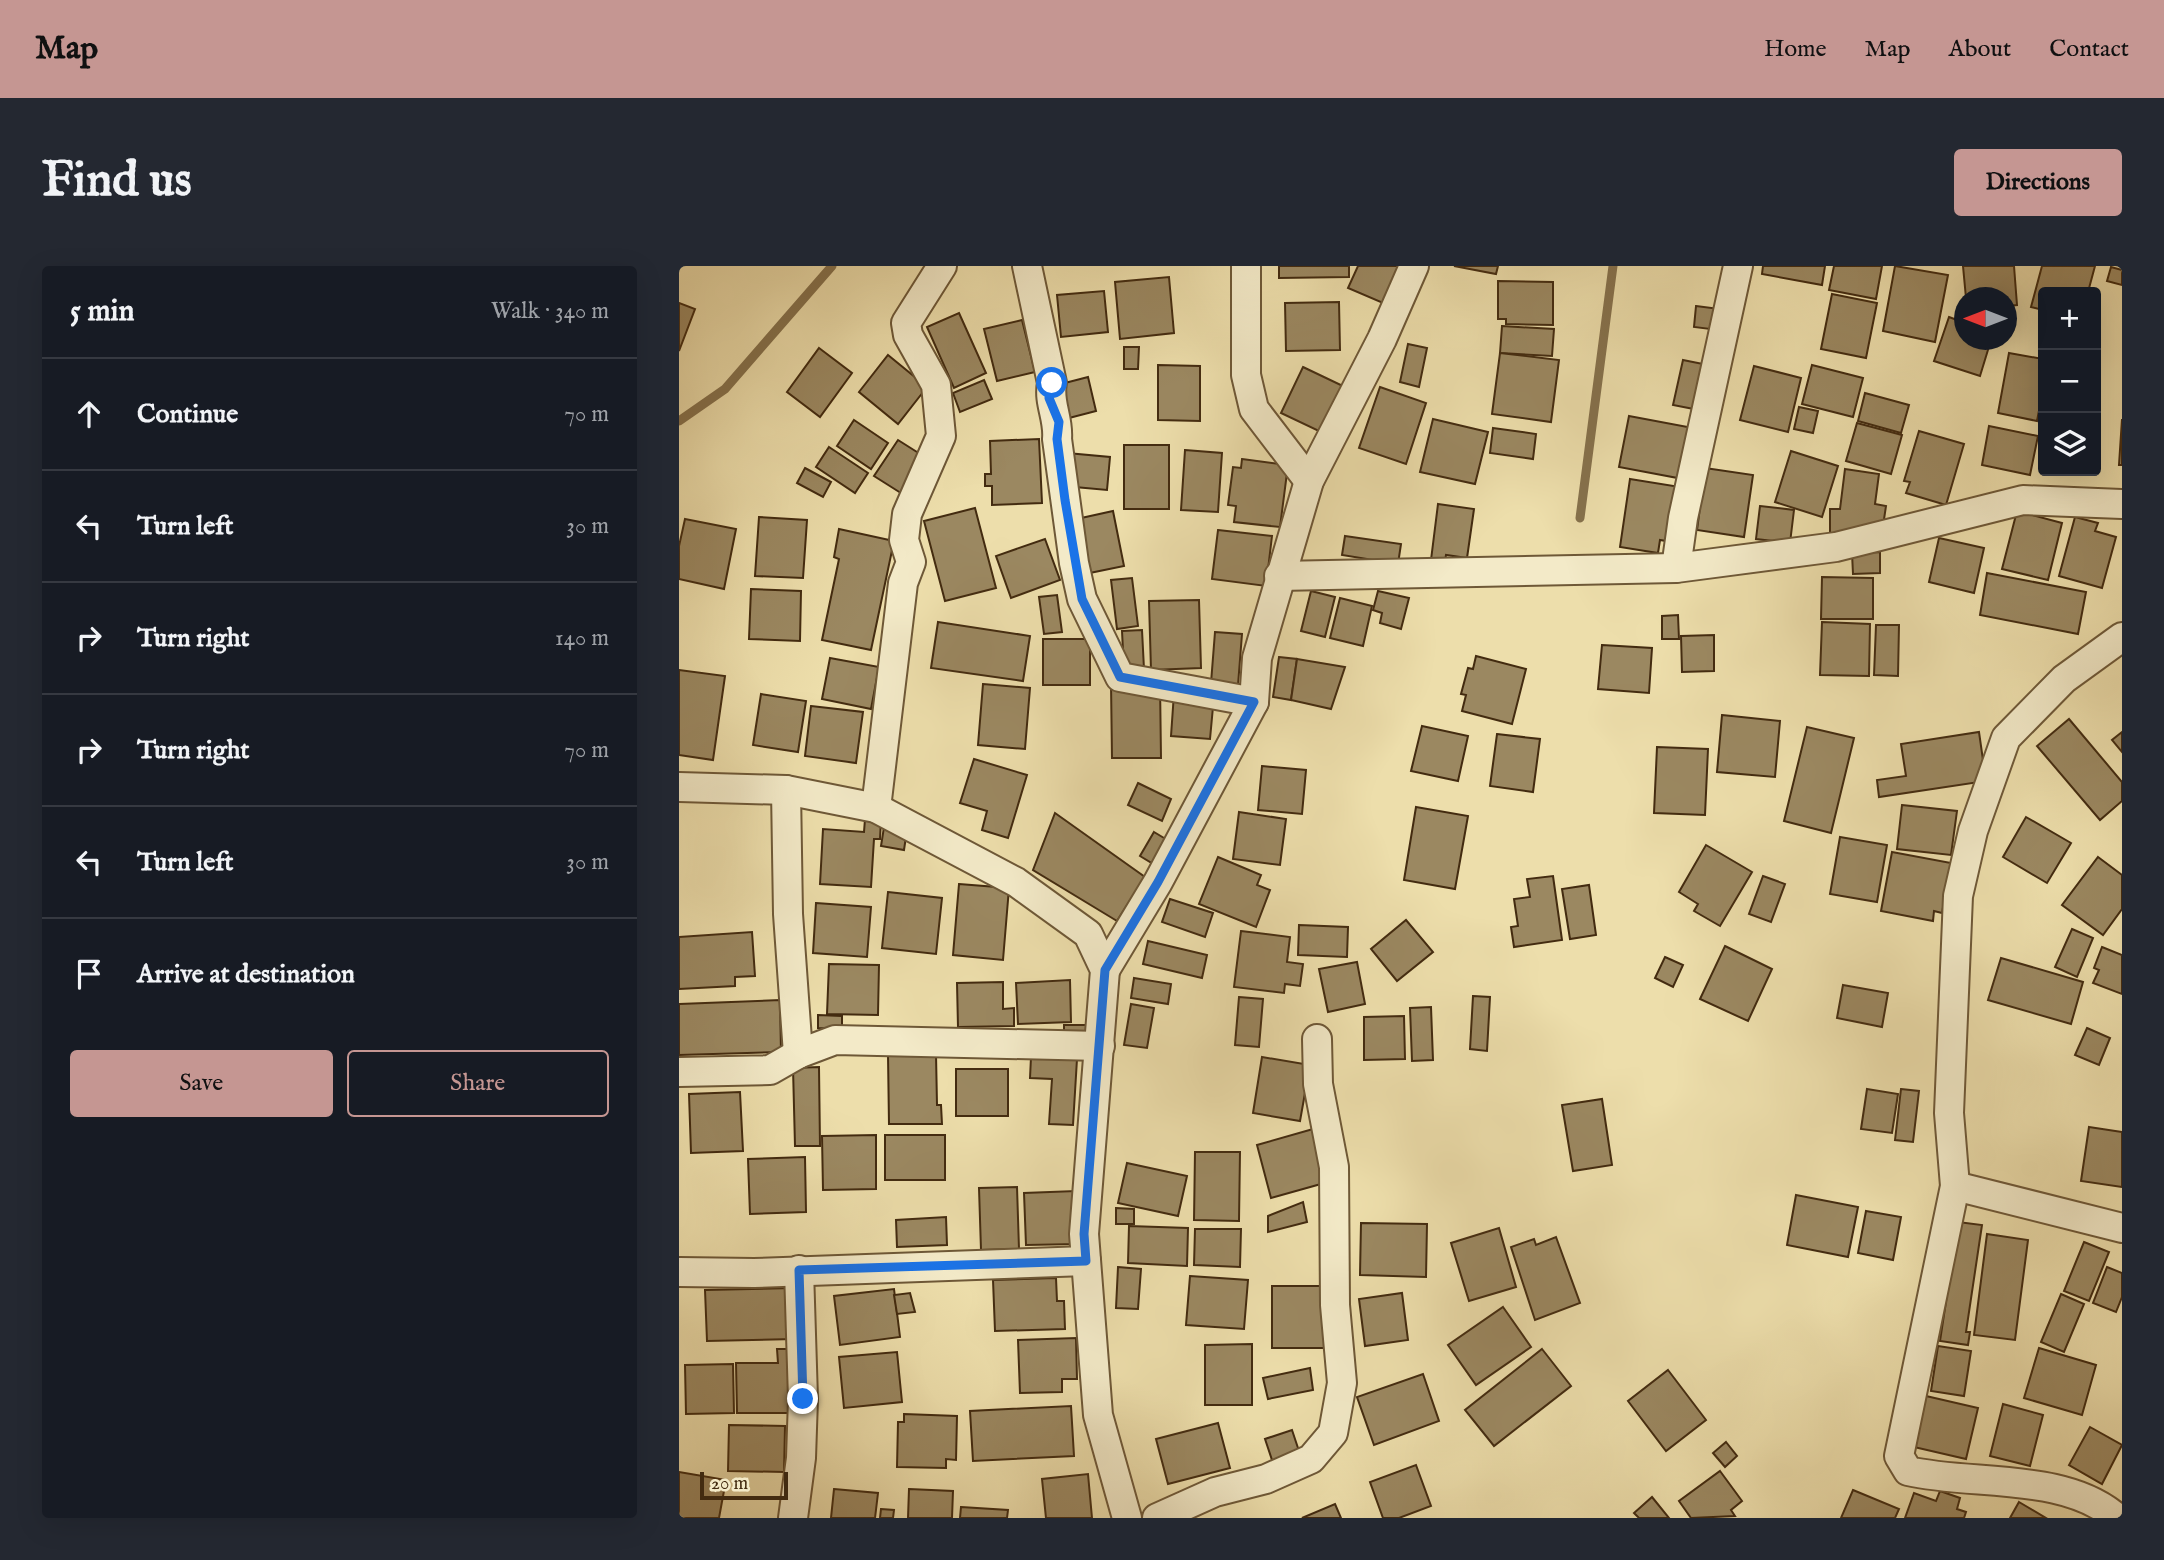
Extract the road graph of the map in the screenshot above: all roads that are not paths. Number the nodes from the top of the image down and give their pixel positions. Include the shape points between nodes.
1 (942, 266) edge
2 (1027, 266) edge
3 (1246, 266) edge
4 (1414, 266) edge
5 (1738, 266) edge
6 (1309, 481) junction
7 (2122, 504) edge
8 (1676, 568) junction
9 (1279, 576) junction
10 (2121, 641) edge
11 (1254, 702) junction
12 (679, 787) edge
13 (786, 790) junction
14 (876, 808) junction
15 (1105, 970) junction
16 (1317, 1039) dead end
17 (1100, 1046) junction
18 (798, 1054) junction
19 (679, 1072) edge
20 (1955, 1186) junction
21 (2122, 1228) edge
22 (1086, 1261) junction
23 (799, 1270) junction
24 (679, 1272) edge
25 (2107, 1515) edge
26 (793, 1518) edge
27 (1127, 1518) edge
28 (1157, 1518) edge

1 - 14 street via 906,323 936,385 941,436 907,514 904,540 911,562 902,583
2 - 11 street via 1052,383 1049,398 1059,422 1057,439 1082,599 1120,677
3 - 6 street via 1246,375 1254,410
4 - 6 street
5 - 8 street via 1682,518
6 - 9 street
7 - 8 street via 2023,500 1836,547
8 - 9 street
9 - 11 street via 1257,658
10 - 20 street via 2064,679 2006,738 1973,831 1958,896 1949,1114
11 - 15 street via 1158,882
12 - 13 street
13 - 14 street
13 - 18 street via 788,914
14 - 15 street via 1016,882 1088,934
15 - 17 street
16 - 28 street via 1318,1084 1334,1167 1335,1305 1342,1383 1333,1433 1311,1459 1266,1479 1215,1492
17 - 18 street via 835,1040
17 - 22 street via 1084,1234
18 - 19 street via 770,1070
20 - 21 street
20 - 25 street via 1899,1456 1908,1471 1934,1477 2066,1490
22 - 23 street
22 - 27 street via 1098,1415
23 - 24 street
23 - 26 street via 803,1399

